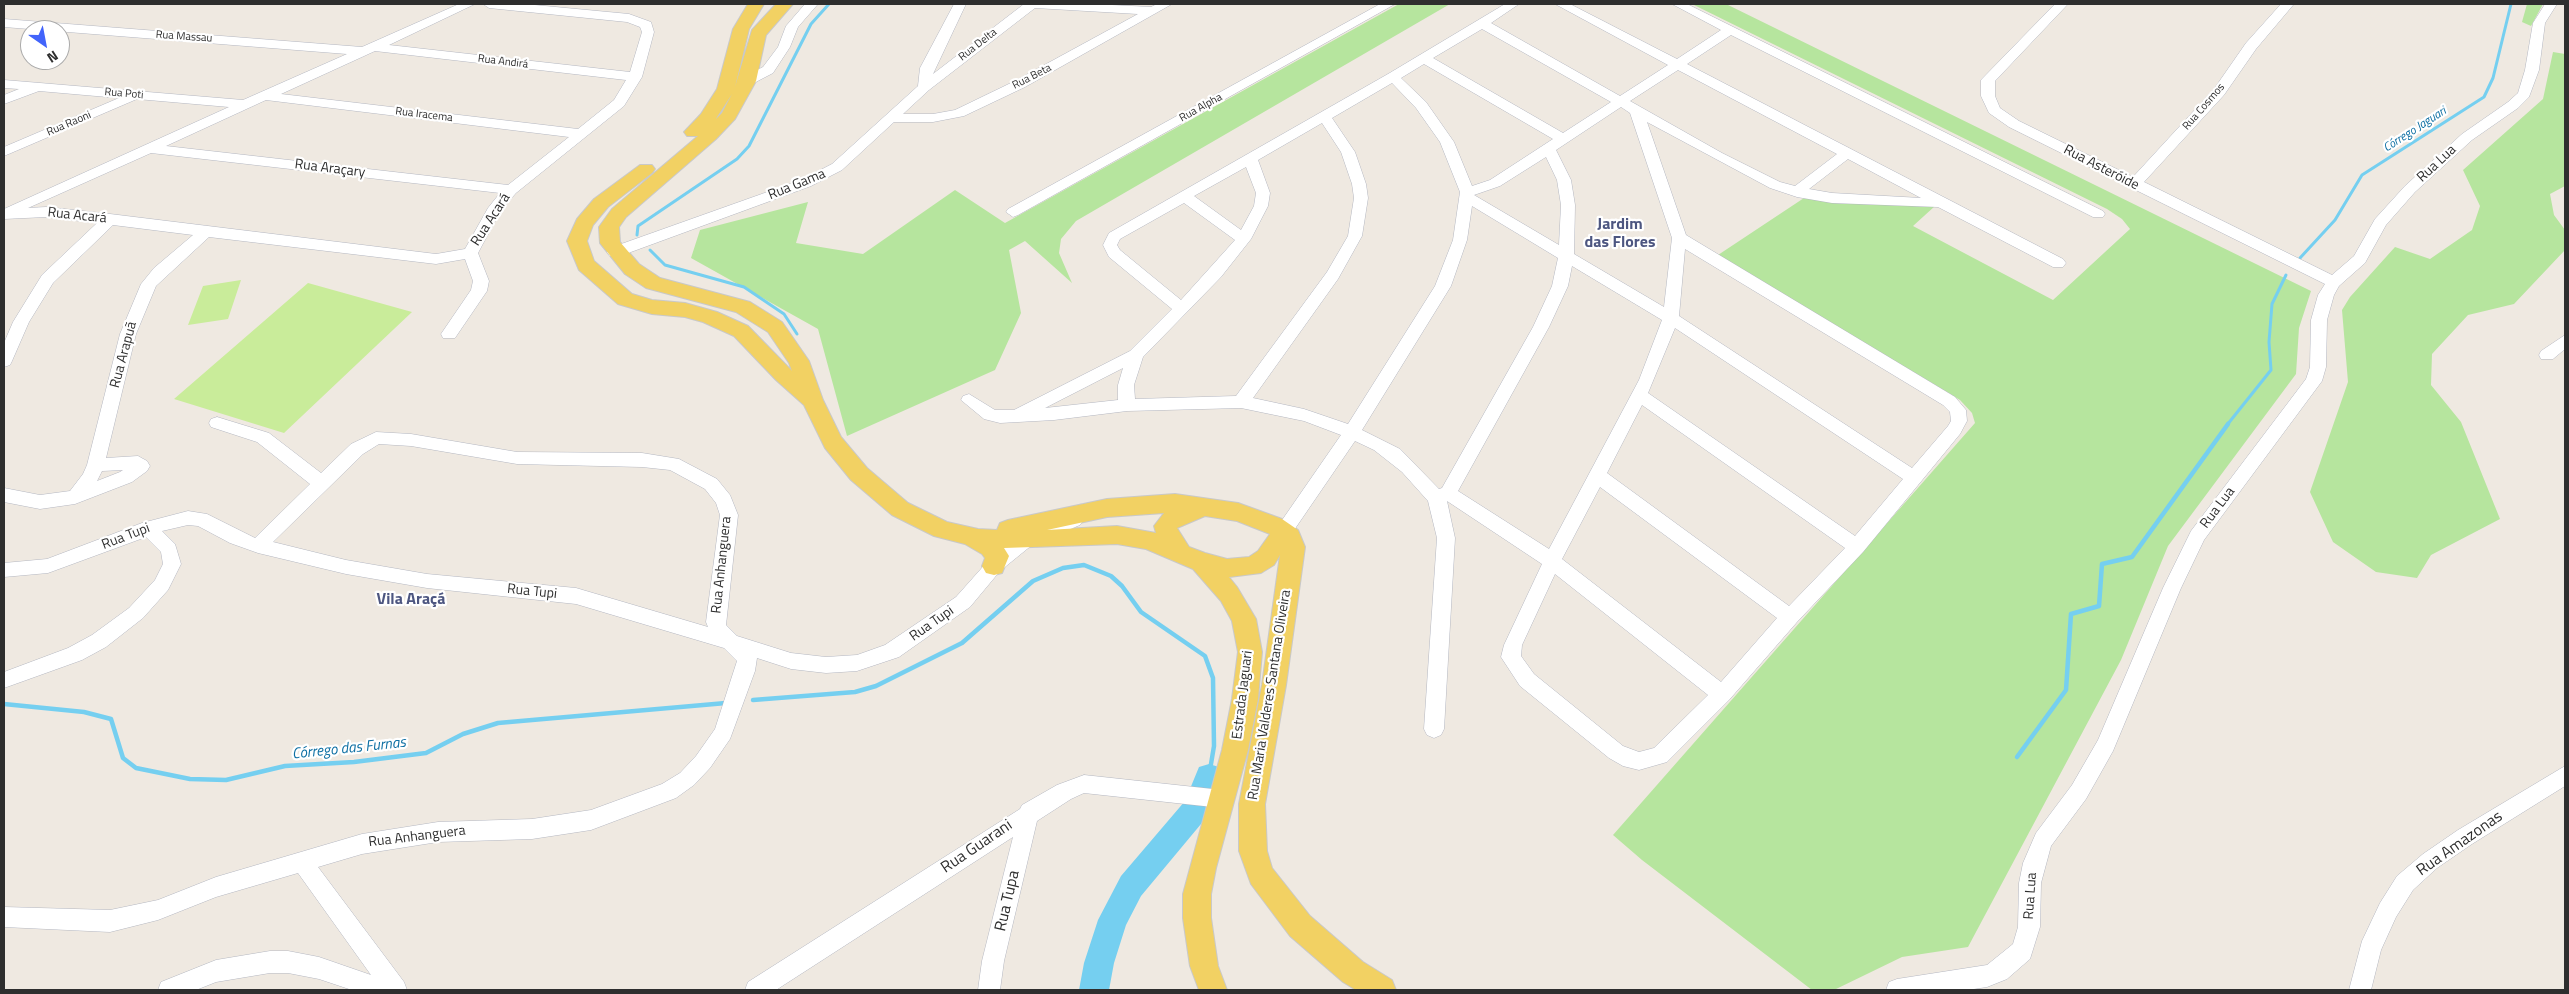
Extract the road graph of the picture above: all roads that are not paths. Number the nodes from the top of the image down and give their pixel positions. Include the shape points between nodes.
1 (469, 4) edge
2 (489, 4) edge
3 (812, 4) edge
4 (960, 4) edge
5 (1031, 4) edge
6 (1166, 4) edge
7 (1389, 4) edge
8 (1512, 4) edge
9 (1561, 4) edge
10 (1678, 4) edge
11 (2062, 4) edge
12 (2288, 4) edge
13 (2551, 4) edge
14 (753, 8) edge
15 (779, 9) edge
16 (1153, 11) junction
17 (4, 23) edge
18 (1481, 23) junction
19 (1730, 30) junction
20 (368, 49) junction
21 (1423, 58) junction
22 (1679, 64) junction
23 (635, 77) junction
24 (1393, 77) junction
25 (747, 81) junction
26 (4, 84) edge
27 (39, 86) junction
28 (924, 87) junction
29 (135, 96) junction
30 (265, 96) junction
31 (4, 100) edge
32 (245, 105) junction
33 (1629, 106) junction
34 (1324, 116) junction
35 (889, 118) junction
36 (582, 134) junction
37 (1564, 140) junction
38 (148, 148) junction
39 (1549, 150) junction
40 (4, 152) edge
41 (1847, 153) junction
42 (1250, 158) junction
43 (2134, 184) junction
44 (66, 185) junction
45 (511, 190) junction
46 (1797, 192) junction
47 (1467, 194) junction
48 (1184, 196) junction
49 (1940, 203) junction
50 (46, 212) junction
51 (1012, 212) dead end
52 (4, 213) edge
53 (2098, 214) dead end
54 (110, 219) junction
55 (205, 232) junction
56 (1679, 238) junction
57 (1244, 239) junction
58 (577, 241) junction
59 (612, 244) junction
60 (470, 253) junction
61 (1566, 257) junction
62 (2058, 262) dead end
63 (637, 274) junction
64 (2334, 282) junction
65 (612, 288) junction
66 (1182, 309) junction
67 (1671, 318) junction
68 (449, 334) dead end
69 (2565, 341) edge
70 (1136, 355) junction
71 (2547, 355) dead end
72 (4, 362) edge
73 (1639, 395) junction
74 (812, 400) junction
75 (969, 400) dead end
76 (1241, 402) junction
77 (1127, 405) junction
78 (1014, 416) junction
79 (217, 424) dead end
80 (1352, 432) junction
81 (96, 465) junction
82 (1598, 476) junction
83 (1914, 478) junction
84 (321, 483) junction
85 (4, 495) edge
86 (1442, 496) junction
87 (75, 497) junction
88 (1211, 507) junction
89 (1107, 508) junction
90 (148, 528) junction
91 (1284, 531) junction
92 (967, 536) junction
93 (1063, 539) junction
94 (1026, 540) junction
95 (258, 546) junction
96 (1857, 547) junction
97 (1180, 552) junction
98 (1552, 561) junction
99 (1201, 562) junction
100 (994, 566) junction
101 (4, 570) edge
102 (980, 585) junction
103 (1790, 617) junction
104 (736, 644) junction
105 (4, 680) edge
106 (1722, 694) junction
107 (1254, 718) junction
108 (1434, 729) dead end
109 (2565, 775) edge
110 (1207, 798) junction
111 (1029, 812) junction
112 (303, 863) junction
113 (4, 917) edge
114 (169, 990) edge
115 (383, 990) edge
116 (396, 990) edge
117 (756, 990) edge
118 (989, 990) edge
119 (1213, 990) edge
120 (1382, 990) edge
121 (1897, 990) edge
122 (2360, 990) edge

1 - 20 street, Rua Acará
2 - 23 street, Rua Acará via 640,21 648,32
3 - 25 street via 792,26 784,46 768,70
4 - 28 street via 927,68
5 - 16 street
5 - 28 street, Rua Delta
6 - 16 street, Rua Beta
7 - 51 street, Rua Alpha
8 - 18 street
9 - 22 street
10 - 19 street
11 - 43 street, Rua Asteróide via 1988,80 1990,104 2014,124
12 - 43 street, Rua Cosmos via 2250,46 2219,92
13 - 64 street, Rua Lua via 2540,23 2532,70 2524,94 2467,137 2410,189 2380,222 2360,258
14 - 15 main road via 761,17
14 - 58 main road via 740,29 726,89 708,116 680,144 601,204 584,222
15 - 25 main road via 758,34
16 - 35 street, Rua Beta via 1020,84 959,113 933,118
17 - 20 street, Rua Massau
18 - 21 street
18 - 33 street
19 - 22 street
19 - 53 street
20 - 23 street, Rua Andirá
20 - 30 street, Rua Acará
21 - 24 street
21 - 37 street
22 - 33 street
22 - 41 street
23 - 36 street, Rua Acará via 619,103
24 - 34 street
24 - 47 street via 1421,105 1447,142
25 - 59 main road via 729,115 710,135 619,213 609,227
26 - 27 street, Rua Poti
27 - 29 street, Rua Poti
27 - 31 street
28 - 35 street, Rua Gama
29 - 32 street, Rua Poti
29 - 40 street, Rua Raoni
30 - 32 street, Rua Acará
30 - 36 street, Rua Iracema
32 - 38 street, Rua Acará
33 - 37 street
33 - 46 street via 1717,156
33 - 56 street via 1664,187
34 - 42 street
34 - 76 street via 1348,152 1359,184 1361,198 1355,236 1333,275
35 - 59 street, Rua Gama via 845,162 822,176
36 - 45 street, Rua Acará
37 - 39 street
38 - 44 street, Rua Acará
38 - 45 street, Rua Araçary
39 - 47 street via 1495,183
39 - 61 street via 1564,180 1568,205
41 - 46 street
41 - 49 street
42 - 48 street
42 - 57 street via 1263,193 1261,206
43 - 64 street, Rua Asteróide
44 - 50 street
44 - 52 street, Rua Acará
45 - 60 street, Rua Acará via 496,208
46 - 49 street via 1832,198
47 - 61 street
47 - 80 street via 1460,240 1443,286
48 - 57 street
48 - 66 street via 1114,236 1110,245 1123,262
49 - 62 street
50 - 52 street, Rua Acará
50 - 54 street, Rua Acará
54 - 55 street, Rua Acará
54 - 72 street via 47,280 21,322
55 - 60 street, Rua Acará via 436,259
55 - 81 street, Rua Arapuã via 149,284 128,334
56 - 67 street
56 - 83 street via 1954,405 1959,416 1954,430
57 - 66 street
58 - 59 main road via 596,232
58 - 65 main road via 586,265
59 - 63 main road
60 - 68 street via 481,281 478,291
61 - 67 street
61 - 86 street via 1560,286 1541,327
63 - 65 main road via 628,285
63 - 74 main road via 668,288 743,307 775,327 799,361
64 - 121 street, Rua Lua via 2323,303 2319,320 2318,367 2314,381 2197,536 2106,746 2088,778 2043,840 2030,883 2029,927 2022,951 1988,976
65 - 74 main road via 620,296 637,303 684,310 730,325 751,340 783,375
66 - 70 street
67 - 73 street
67 - 83 street
69 - 71 street
70 - 77 street via 1126,385
70 - 78 street
73 - 82 street
73 - 96 street
74 - 92 main road via 833,442 878,491 922,521
75 - 78 street via 993,416
76 - 77 street
76 - 80 street via 1304,415
77 - 78 street
79 - 84 street via 263,437
80 - 86 street via 1394,454
80 - 91 street
81 - 87 street, Rua Arapuã
81 - 87 street via 138,463 141,466 119,480
82 - 98 street
82 - 103 street
83 - 96 street
84 - 95 street, Rua Anhanguera
84 - 104 street, Rua Anhanguera via 357,448 367,441 384,437 517,458 642,460 673,464 711,484 724,500 729,516 716,622 718,630
85 - 87 street via 40,502
86 - 98 street
86 - 108 street via 1446,538
88 - 89 main road via 1158,503
88 - 91 main road via 1262,519
88 - 97 main road via 1167,522 1165,532
89 - 92 main road
89 - 94 street
90 - 95 street, Rua Tupi via 177,520 201,519
90 - 101 street, Rua Tupi via 48,566
90 - 105 street via 169,550 172,564 162,585 136,613 75,654
91 - 99 main road via 1266,558 1253,566 1227,568
91 - 107 main road, Rua Maria Valderes Santana Oliveira via 1290,536 1293,547
92 - 94 main road, Estrada Jaguari
92 - 100 main road via 990,547 997,556
93 - 94 main road, Estrada Jaguari
93 - 97 main road, Estrada Jaguari via 1096,535 1132,536
93 - 102 street via 1027,553
94 - 100 street, Rua Tupi
95 - 104 street, Rua Tupi via 346,567 427,581 576,596
96 - 103 street
97 - 99 main road, Estrada Jaguari
98 - 106 street
98 - 106 street via 1513,645 1511,657 1527,680 1616,752 1639,762 1660,756
99 - 107 main road, Estrada Jaguari via 1244,619 1250,652
100 - 102 street, Rua Tupi
102 - 104 street, Rua Tupi via 924,632 892,651 857,663 826,665 791,661
103 - 106 street
104 - 112 street, Rua Anhanguera via 747,658 723,733 704,762 669,791 591,820 532,829 438,832 362,844
107 - 110 main road, Estrada Jaguari
107 - 120 main road, Rua Maria Valderes Santana Oliveira via 1256,775 1251,831 1261,876 1300,926 1353,972
109 - 122 street, Rua Amazonas via 2430,861 2405,884 2388,910 2370,949
110 - 111 street, Rua Guarani via 1084,784
110 - 119 main road, Estrada Jaguari via 1197,918 1204,966
111 - 117 street, Rua Guarani
111 - 118 street, Rua Tupa
112 - 113 street, Rua Anhanguera via 216,887 158,910 110,920
112 - 116 street
114 - 115 street via 216,971 288,962 319,968

